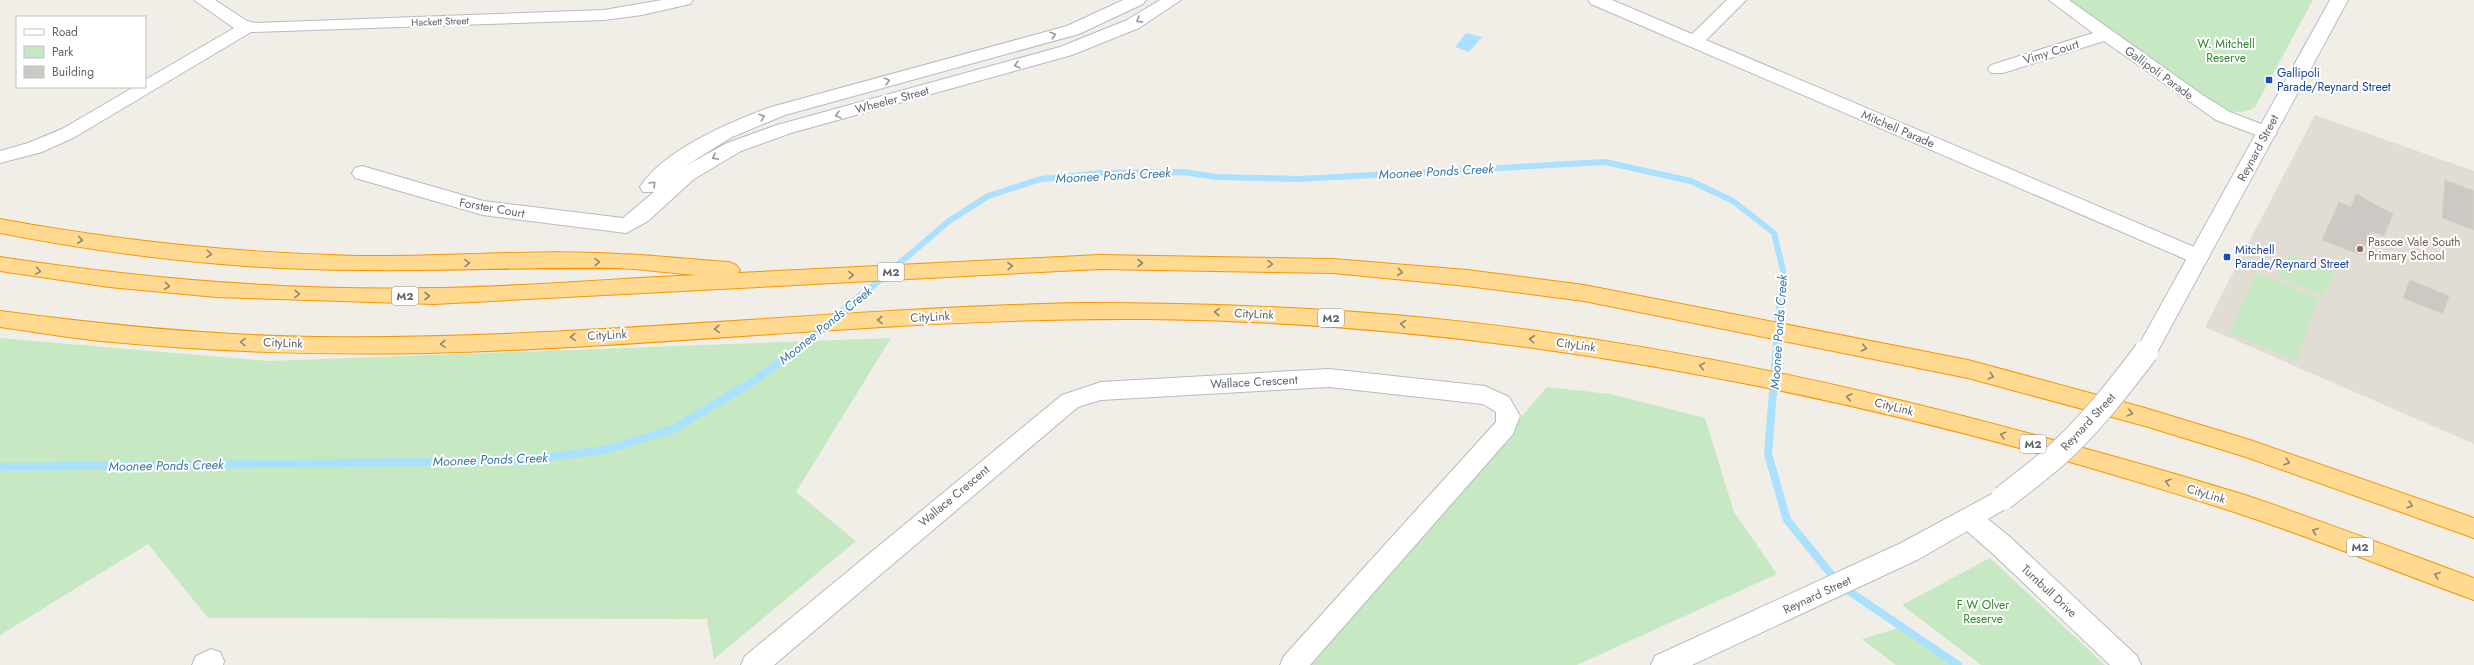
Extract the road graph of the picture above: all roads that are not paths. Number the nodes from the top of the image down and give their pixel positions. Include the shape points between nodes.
1 (203, 0) edge
2 (684, 0) edge
3 (1137, 0) edge
4 (1172, 0) edge
5 (1597, 0) edge
6 (1737, 0) edge
7 (2058, 0) edge
8 (2339, 0) edge
9 (643, 5) edge
10 (248, 27) junction
11 (2106, 35) junction
12 (1694, 42) junction
13 (1997, 69) dead end
14 (110, 110) junction
15 (2266, 133) junction
16 (0, 146) edge
17 (0, 157) edge
18 (362, 173) dead end
19 (623, 225) junction
20 (0, 226) edge
21 (2199, 257) junction
22 (0, 264) edge
23 (812, 277) junction
24 (0, 319) edge
25 (1969, 518) junction
26 (2474, 528) edge
27 (2474, 589) edge
28 (754, 665) edge
29 (1293, 665) edge
30 (1664, 665) edge
31 (2128, 665) edge

1 - 10 street
2 - 9 street, Hackett Street
19 -> 3 street, Wheeler Street via 645,192 679,159 712,138 742,124 778,111 1073,30
4 -> 19 street, Wheeler Street via 1133,24 1066,51 784,129 734,147 682,178 641,216
5 - 12 street, Mitchell Parade
6 - 12 street
7 - 11 street, Gallipoli Parade
8 - 15 street, Reynard Street
9 - 10 street, Hackett Street via 604,15
10 - 14 street
11 - 13 street, Vimy Court
11 - 15 street, Gallipoli Parade via 2223,116
12 - 21 street, Mitchell Parade
14 - 16 street via 57,133
14 - 17 street via 43,145
15 - 21 street, Reynard Street
18 - 19 street, Forster Court via 483,208
20 -> 23 highway via 140,248 256,258 366,263 618,261
21 - 25 street, Reynard Street, bridge via 2146,352 2119,389 2049,463 2003,498
22 -> 23 highway, M2 via 74,277 201,290 326,296 434,296
23 -> 26 highway, M2 via 1099,262 1333,266 1467,278 1584,293 1968,370 2146,417 2250,449
27 -> 24 highway, CityLink / M2 via 2246,506 1980,429 1740,373 1583,346 1453,329 1334,318 1122,311 919,318 439,344 312,345 176,339 51,328
25 - 30 street, Reynard Street via 1910,551
25 - 31 street, Turnbull Drive
28 - 29 street, Wallace Crescent via 1070,401 1101,391 1334,378 1485,395 1500,402 1509,413 1510,420 1506,427

